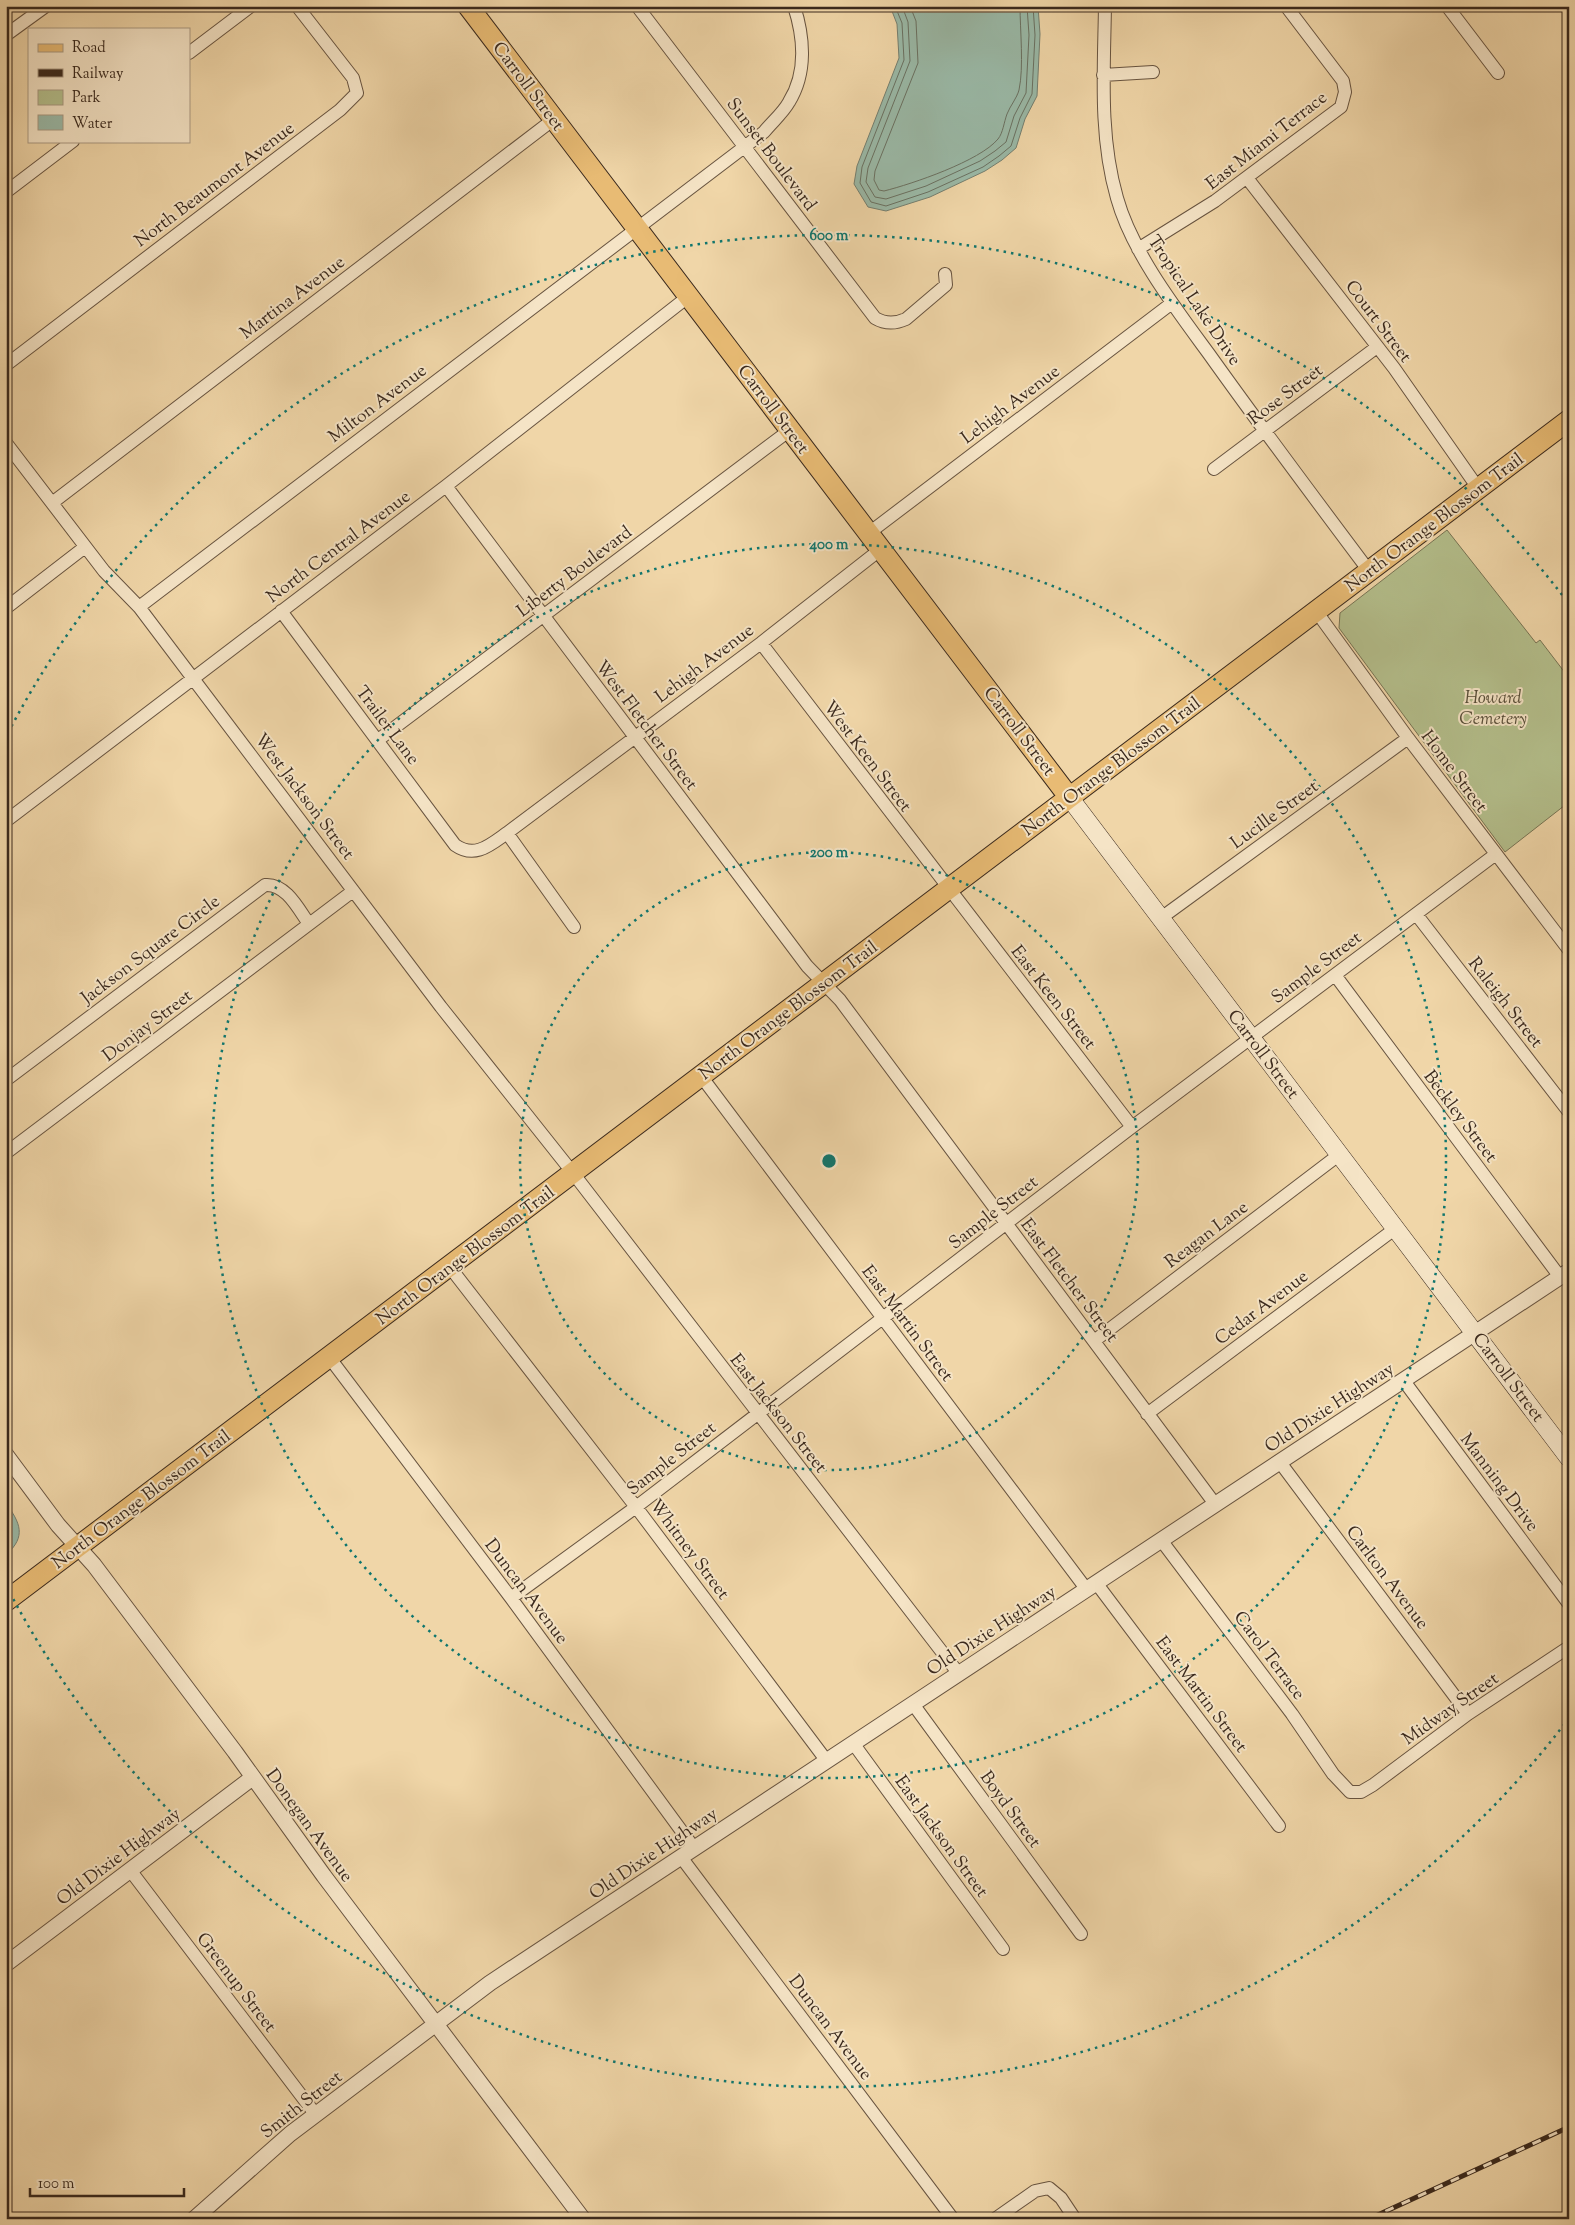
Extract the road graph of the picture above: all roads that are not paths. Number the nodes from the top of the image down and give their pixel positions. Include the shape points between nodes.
1 (46, 6) edge
2 (251, 6) edge
3 (297, 6) edge
4 (468, 6) edge
5 (637, 6) edge
6 (794, 6) edge
7 (1105, 6) edge
8 (1286, 6) edge
9 (1447, 6) edge
10 (6, 35) edge
11 (190, 52) edge
12 (1153, 72) dead end
13 (1498, 73) dead end
14 (1103, 76) junction
15 (554, 119) junction
16 (72, 142) edge
17 (744, 148) junction
18 (1247, 178) junction
19 (6, 192) edge
20 (636, 227) junction
21 (1138, 249) junction
22 (944, 274) dead end
23 (689, 296) junction
24 (1172, 303) junction
25 (1377, 347) junction
26 (6, 365) edge
27 (1569, 420) edge
28 (790, 430) junction
29 (1264, 431) junction
30 (6, 443) edge
31 (1214, 469) dead end
32 (446, 486) junction
33 (1478, 488) junction
34 (52, 503) junction
35 (869, 533) junction
36 (85, 547) junction
37 (881, 549) junction
38 (1369, 571) junction
39 (139, 607) junction
40 (6, 608) edge
41 (280, 611) junction
42 (1316, 611) junction
43 (543, 617) junction
44 (761, 644) junction
45 (193, 678) junction
46 (635, 738) junction
47 (1408, 738) junction
48 (378, 740) junction
49 (1070, 797) junction
50 (6, 821) edge
51 (507, 833) junction
52 (472, 852) joint
53 (1496, 854) junction
54 (948, 889) junction
55 (353, 891) junction
56 (1416, 914) junction
57 (1162, 918) junction
58 (309, 924) junction
59 (574, 927) dead end
60 (1569, 950) edge
61 (1335, 975) junction
62 (823, 984) junction
63 (1251, 1037) junction
64 (701, 1076) junction
65 (6, 1080) edge
66 (1569, 1112) edge
67 (1132, 1127) junction
68 (6, 1153) edge
69 (1340, 1154) junction
70 (573, 1173) junction
71 (1007, 1224) junction
72 (1396, 1228) junction
73 (449, 1266) junction
74 (1564, 1274) edge
75 (884, 1319) junction
76 (1475, 1332) junction
77 (1094, 1341) junction
78 (329, 1357) junction
79 (1404, 1381) junction
80 (757, 1413) junction
81 (1147, 1414) junction
82 (6, 1455) edge
83 (1569, 1458) edge
84 (1280, 1461) junction
85 (1215, 1504) junction
86 (636, 1507) junction
87 (1161, 1540) junction
88 (78, 1546) junction
89 (1092, 1587) junction
90 (510, 1598) junction
91 (6, 1600) edge
92 (1569, 1604) edge
93 (1569, 1648) edge
94 (959, 1674) junction
95 (913, 1704) junction
96 (1468, 1714) junction
97 (853, 1743) junction
98 (826, 1760) junction
99 (252, 1778) junction
100 (1350, 1792) joint
101 (1279, 1826) dead end
102 (694, 1848) junction
103 (681, 1857) junction
104 (130, 1870) junction
105 (1081, 1934) dead end
106 (1003, 1949) dead end
107 (6, 1964) edge
108 (436, 2024) junction
109 (316, 2115) junction
110 (194, 2219) edge
111 (583, 2219) edge
112 (954, 2219) edge
113 (995, 2219) edge
114 (1075, 2219) edge

1 - 10 street
2 - 11 street
3 - 26 street, North Beaumont Avenue via 352,78 357,93 340,110
4 - 15 main road, Carroll Street
5 - 17 street, Sunset Boulevard
6 - 17 street via 803,44 798,80 790,101 780,114
7 - 14 street, Tropical Lake Drive
8 - 18 street, East Miami Terrace via 1343,81 1345,92 1341,107
9 - 13 street
12 - 14 street
14 - 21 street, Tropical Lake Drive via 1108,161 1117,200
15 - 20 main road, Carroll Street
15 - 34 street, Martina Avenue
16 - 19 street
17 - 20 street
17 - 22 street, Sunset Boulevard via 875,318 883,322 906,319 946,285
18 - 21 street, East Miami Terrace
18 - 25 street, Court Street
20 - 23 main road, Carroll Street
20 - 39 street, Milton Avenue
21 - 24 street, Tropical Lake Drive
23 - 28 main road, Carroll Street
23 - 32 street, North Central Avenue
24 - 29 street, Tropical Lake Drive
24 - 35 street, Lehigh Avenue
25 - 29 street, Rose Street
25 - 33 street, Court Street
27 - 33 main road, North Orange Blossom Trail
28 - 35 main road, Carroll Street
28 - 43 street, Liberty Boulevard
29 - 31 street, Rose Street
29 - 38 street, Tropical Lake Drive
30 - 34 street, West Jackson Street
32 - 41 street, North Central Avenue
32 - 43 street, West Fletcher Street
33 - 38 main road, North Orange Blossom Trail
34 - 36 street, West Jackson Street
35 - 37 main road, Carroll Street
36 - 39 street, West Jackson Street
36 - 40 street
37 - 44 street, Lehigh Avenue
37 - 49 main road, Carroll Street
38 - 42 main road, North Orange Blossom Trail
39 - 45 street, West Jackson Street
41 - 45 street, North Central Avenue
41 - 48 street, Trailer Lane
42 - 47 street, Home Street
42 - 49 main road, North Orange Blossom Trail
43 - 46 street, West Fletcher Street
43 - 48 street, Liberty Boulevard
44 - 46 street, Lehigh Avenue
44 - 54 street, West Keen Street
45 - 50 street, North Central Avenue
45 - 55 street, West Jackson Street
46 - 51 street, Lehigh Avenue
46 - 62 street, West Fletcher Street
47 - 53 street, Home Street
47 - 57 street, Lucille Street
48 - 52 street, Trailer Lane via 455,845
49 - 54 main road, North Orange Blossom Trail
49 - 57 main road, Carroll Street
51 - 52 street, Lehigh Avenue via 482,850
51 - 59 street
53 - 56 street, Sample Street
53 - 60 street, Home Street
54 - 62 main road, North Orange Blossom Trail
54 - 67 street, East Keen Street
55 - 58 street, Donjay Street
55 - 70 street, West Jackson Street
56 - 61 street, Sample Street
56 - 66 street, Raleigh Street
57 - 63 main road, Carroll Street
58 - 65 street, Jackson Square Circle via 282,889 265,885
58 - 68 street, Donjay Street
61 - 63 street, Sample Street
61 - 74 street, Beckley Street
62 - 64 main road, North Orange Blossom Trail
62 - 71 street, East Fletcher Street via 840,1000
63 - 67 street, Sample Street
63 - 69 main road, Carroll Street
64 - 70 main road, North Orange Blossom Trail
64 - 75 street, East Martin Street
67 - 71 street, Sample Street
69 - 72 main road, Carroll Street
69 - 77 street, Reagan Lane
70 - 73 main road, North Orange Blossom Trail
70 - 80 street, East Jackson Street
71 - 75 street, Sample Street
71 - 77 street, East Fletcher Street
72 - 76 main road, Carroll Street
72 - 81 street, Cedar Avenue
73 - 78 main road, North Orange Blossom Trail
73 - 86 street, Whitney Street
74 - 76 street, Old Dixie Highway
75 - 80 street, Sample Street
75 - 89 street, East Martin Street
76 - 79 street, Old Dixie Highway
76 - 83 main road, Carroll Street
77 - 81 street, East Fletcher Street
78 - 88 main road, North Orange Blossom Trail
78 - 90 street, Duncan Avenue
79 - 84 street, Old Dixie Highway
79 - 92 street, Manning Drive
80 - 86 street, Sample Street
80 - 94 street, East Jackson Street
81 - 85 street, East Fletcher Street
82 - 88 street, Donegan Avenue
84 - 85 street, Old Dixie Highway
84 - 96 street, Carlton Avenue
85 - 87 street, Old Dixie Highway
86 - 90 street, Sample Street
86 - 98 street, Whitney Street
87 - 89 street, Old Dixie Highway
87 - 100 street, Carol Terrace via 1333,1774
88 - 91 main road, North Orange Blossom Trail
88 - 99 street, Donegan Avenue
89 - 94 street, Old Dixie Highway
89 - 101 street, East Martin Street
90 - 102 street, Duncan Avenue
93 - 96 street, Midway Street
94 - 95 street, Old Dixie Highway
95 - 97 street, Old Dixie Highway
95 - 105 street, Boyd Street
96 - 100 street, Midway Street via 1373,1786 1361,1792
97 - 98 street, Old Dixie Highway
97 - 106 street, East Jackson Street
98 - 102 street, Old Dixie Highway
99 - 104 street, Old Dixie Highway
99 - 108 street, Donegan Avenue
102 - 103 street, Old Dixie Highway
103 - 108 street, Old Dixie Highway via 490,1983
103 - 112 street, Duncan Avenue
104 - 107 street, Old Dixie Highway
104 - 109 street, Greenup Street
108 - 109 street, Smith Street
108 - 111 street, Donegan Avenue
109 - 110 street, Smith Street via 244,2173
113 - 114 street via 1035,2191 1049,2188 1061,2198

